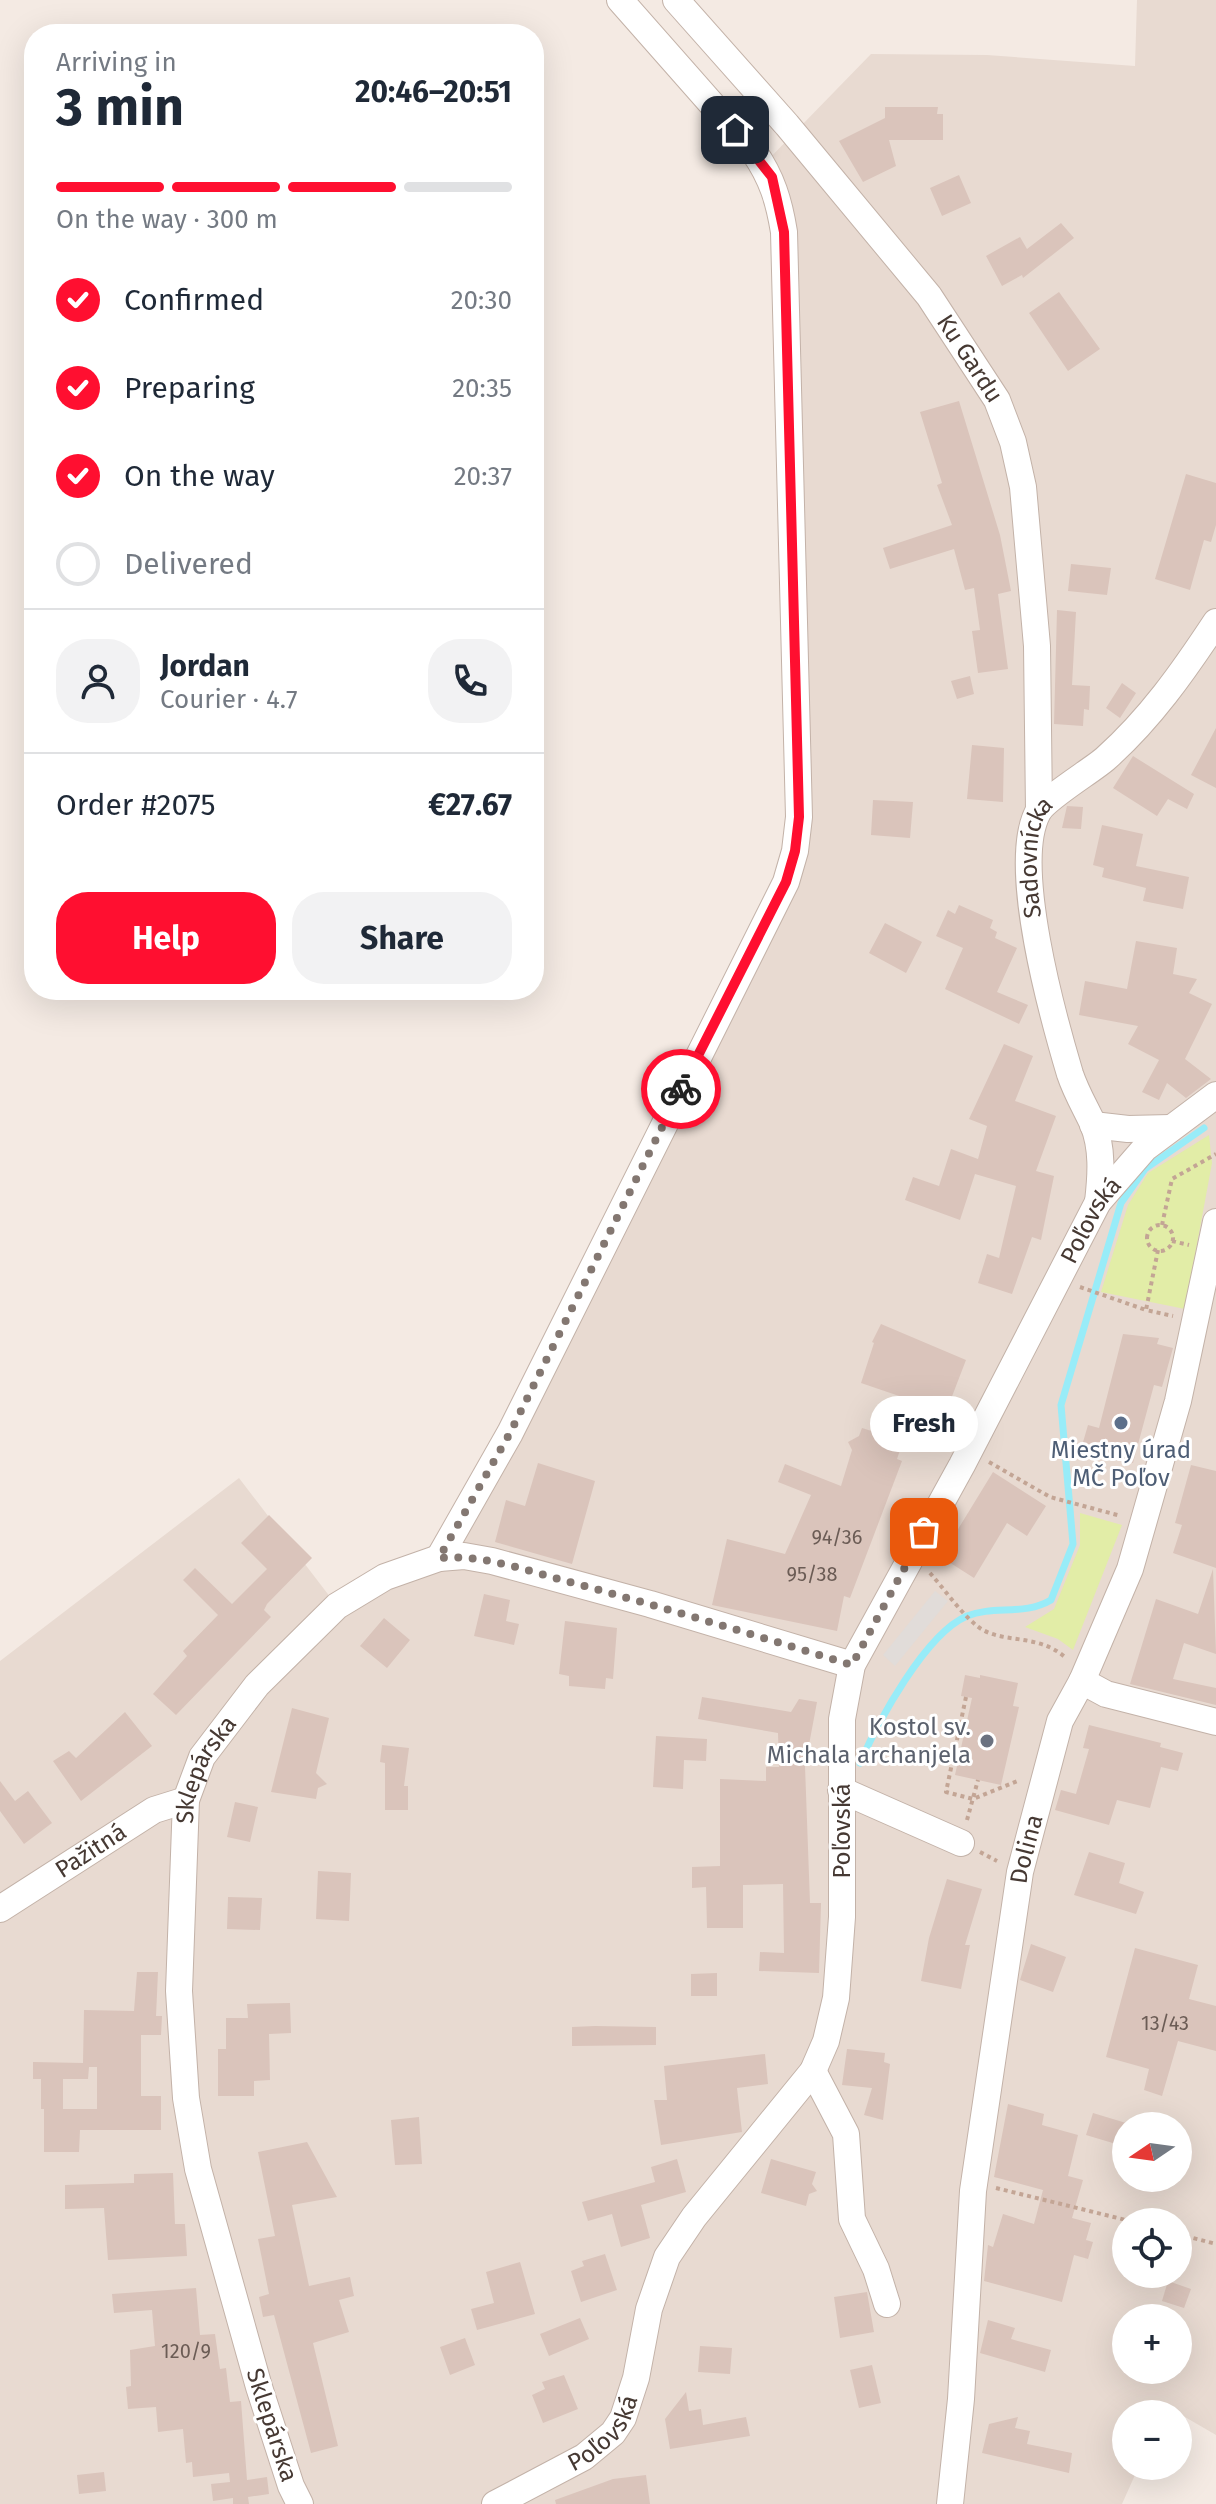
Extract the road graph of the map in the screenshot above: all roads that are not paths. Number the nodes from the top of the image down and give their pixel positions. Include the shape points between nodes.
1 (620, 0) edge
2 (676, 0) edge
3 (1216, 622) edge
4 (1039, 810) junction
5 (1215, 1099) edge
6 (1093, 1125) junction
7 (1171, 1128) junction
8 (1098, 1202) junction
9 (1216, 1222) edge
10 (439, 1558) junction
11 (852, 1665) junction
12 (1085, 1675) junction
13 (1216, 1722) edge
14 (841, 1790) junction
15 (186, 1800) junction
16 (961, 1843) road end
17 (0, 1909) edge
18 (813, 2071) junction
19 (887, 2304) dead end
20 (300, 2504) edge
21 (495, 2504) edge
22 (950, 2504) edge

1 - 10 street via 754,152 772,177 780,204 799,817 786,882 510,1433
2 - 4 street, Ku Gardu via 929,296 997,400 1023,487 1037,646
3 - 4 street, Sadovnícka via 1166,697 1105,758
4 - 6 street, Sadovnícka via 1029,850 1031,907 1070,1073
5 - 7 street, Poľovská
6 - 7 street
6 - 8 street, Sadovnícka via 1101,1164
7 - 8 street, Poľovská via 1130,1162
8 - 11 street, Poľovská
9 - 12 street, Dolina via 1178,1401 1144,1521 1130,1569
10 - 11 street, Sklepárska via 492,1561
10 - 15 street, Sklepárska via 385,1577 337,1606 257,1685 202,1757
11 - 14 street, Poľovská via 842,1719
12 - 13 street via 1106,1694
12 - 22 street, Dolina via 1060,1721 1020,1872 974,2184
14 - 16 street
14 - 18 street, Poľovská via 842,1917 836,1998
15 - 17 street, Pažitná via 154,1810
15 - 20 street, Sklepárska via 179,1991 186,2098 198,2169 259,2387
18 - 19 street via 846,2134 852,2219
18 - 21 street, Poľovská via 667,2257 649,2309 636,2378 613,2433 584,2457

